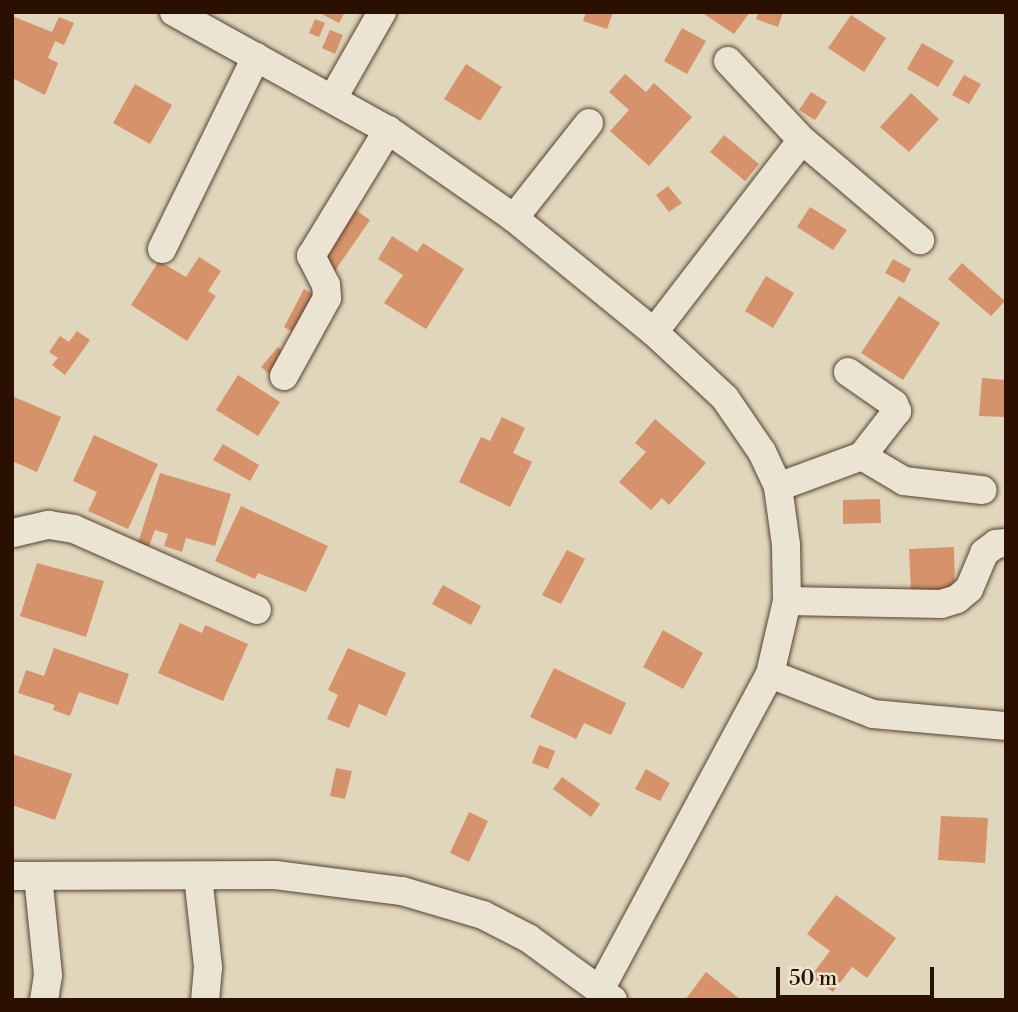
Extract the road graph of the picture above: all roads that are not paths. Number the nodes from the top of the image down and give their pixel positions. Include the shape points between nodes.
1 (174, 12) edge
2 (382, 12) edge
3 (256, 57) junction
4 (728, 61) dead end
5 (333, 98) junction
6 (589, 123) dead end
7 (388, 130) junction
8 (802, 140) junction
9 (514, 218) junction
10 (920, 240) dead end
11 (162, 249) dead end
12 (654, 332) junction
13 (848, 372) dead end
14 (284, 376) dead end
15 (862, 456) junction
16 (778, 487) junction
17 (982, 490) dead end
18 (13, 533) edge
19 (1006, 543) edge
20 (12, 555) edge
21 (787, 601) junction
22 (257, 610) dead end
23 (770, 674) junction
24 (1006, 726) edge
25 (25, 876) edge
26 (198, 876) junction
27 (607, 994) edge
28 (44, 1000) edge
29 (205, 1000) edge

1 - 3 street
2 - 5 street
3 - 5 street
3 - 11 street
4 - 8 street
5 - 7 street
6 - 9 street
7 - 9 street
7 - 14 street via 311,256 326,285 327,298
8 - 10 street
8 - 12 street
9 - 12 street
12 - 16 street via 725,398 762,452
13 - 15 street via 894,404 897,411
15 - 16 street
15 - 17 street via 904,481
16 - 21 street
18 - 20 street
18 - 22 street via 49,525 74,529
19 - 21 street via 984,553 969,589 941,604
21 - 23 street
23 - 24 street via 873,714
23 - 27 street
25 - 26 street
25 - 28 street via 48,975
26 - 27 street via 310,878 444,901 528,938
26 - 29 street via 208,967

